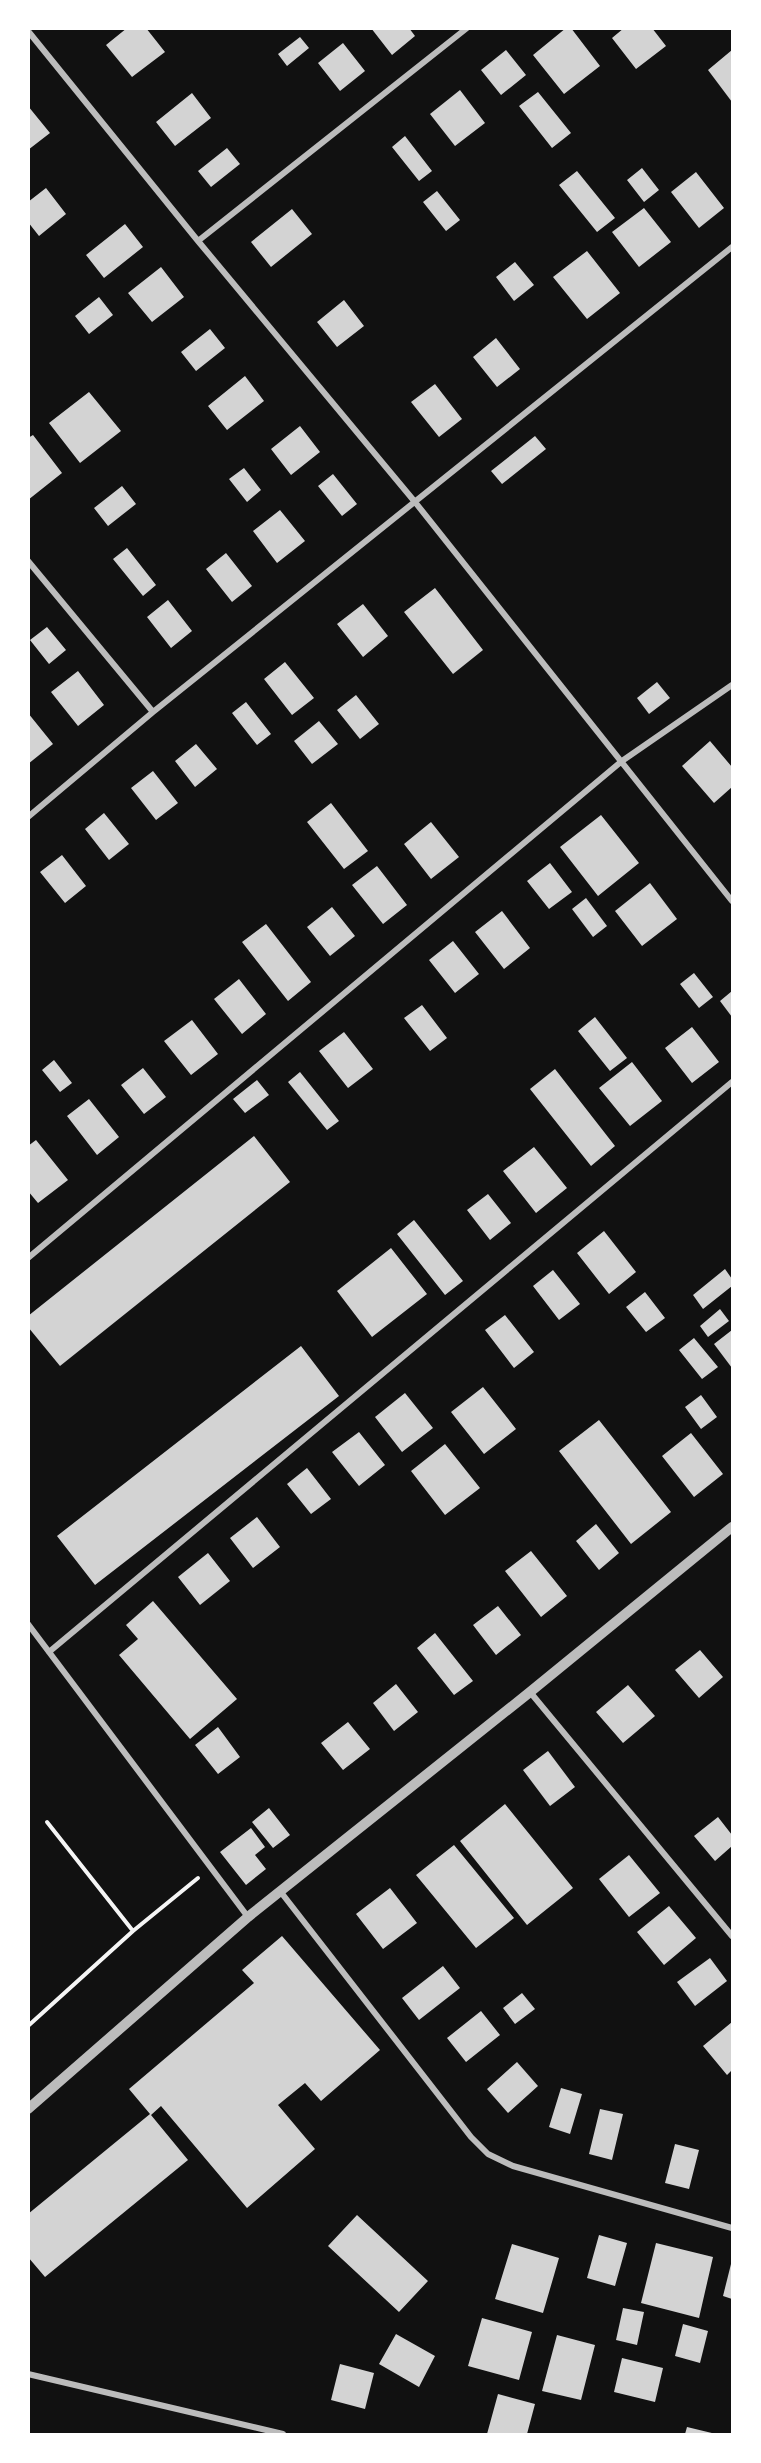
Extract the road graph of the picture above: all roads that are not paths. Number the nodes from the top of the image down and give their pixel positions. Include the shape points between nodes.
1 (467, 28) edge
2 (28, 31) edge
3 (198, 241) junction
4 (732, 247) edge
5 (415, 502) junction
6 (28, 561) edge
7 (732, 685) edge
8 (153, 712) junction
9 (622, 761) junction
10 (28, 817) edge
11 (732, 901) edge
12 (732, 1082) edge
13 (28, 1258) edge
14 (732, 1527) edge
15 (28, 1624) edge
16 (50, 1652) junction
17 (530, 1692) junction
18 (280, 1891) junction
19 (248, 1917) junction
20 (732, 1936) edge
21 (28, 2109) edge
22 (732, 2228) edge
23 (28, 2374) edge
24 (283, 2434) edge

1 - 3 street
2 - 3 street
3 - 5 street
4 - 5 street
5 - 8 street
5 - 9 street
6 - 8 street
7 - 9 street
8 - 10 street
9 - 11 street
9 - 13 street
12 - 16 street
14 - 17 street
15 - 16 street
16 - 19 street
17 - 18 street
17 - 20 street
18 - 19 street
18 - 22 street via 488,2154 513,2166
19 - 21 street
23 - 24 street

